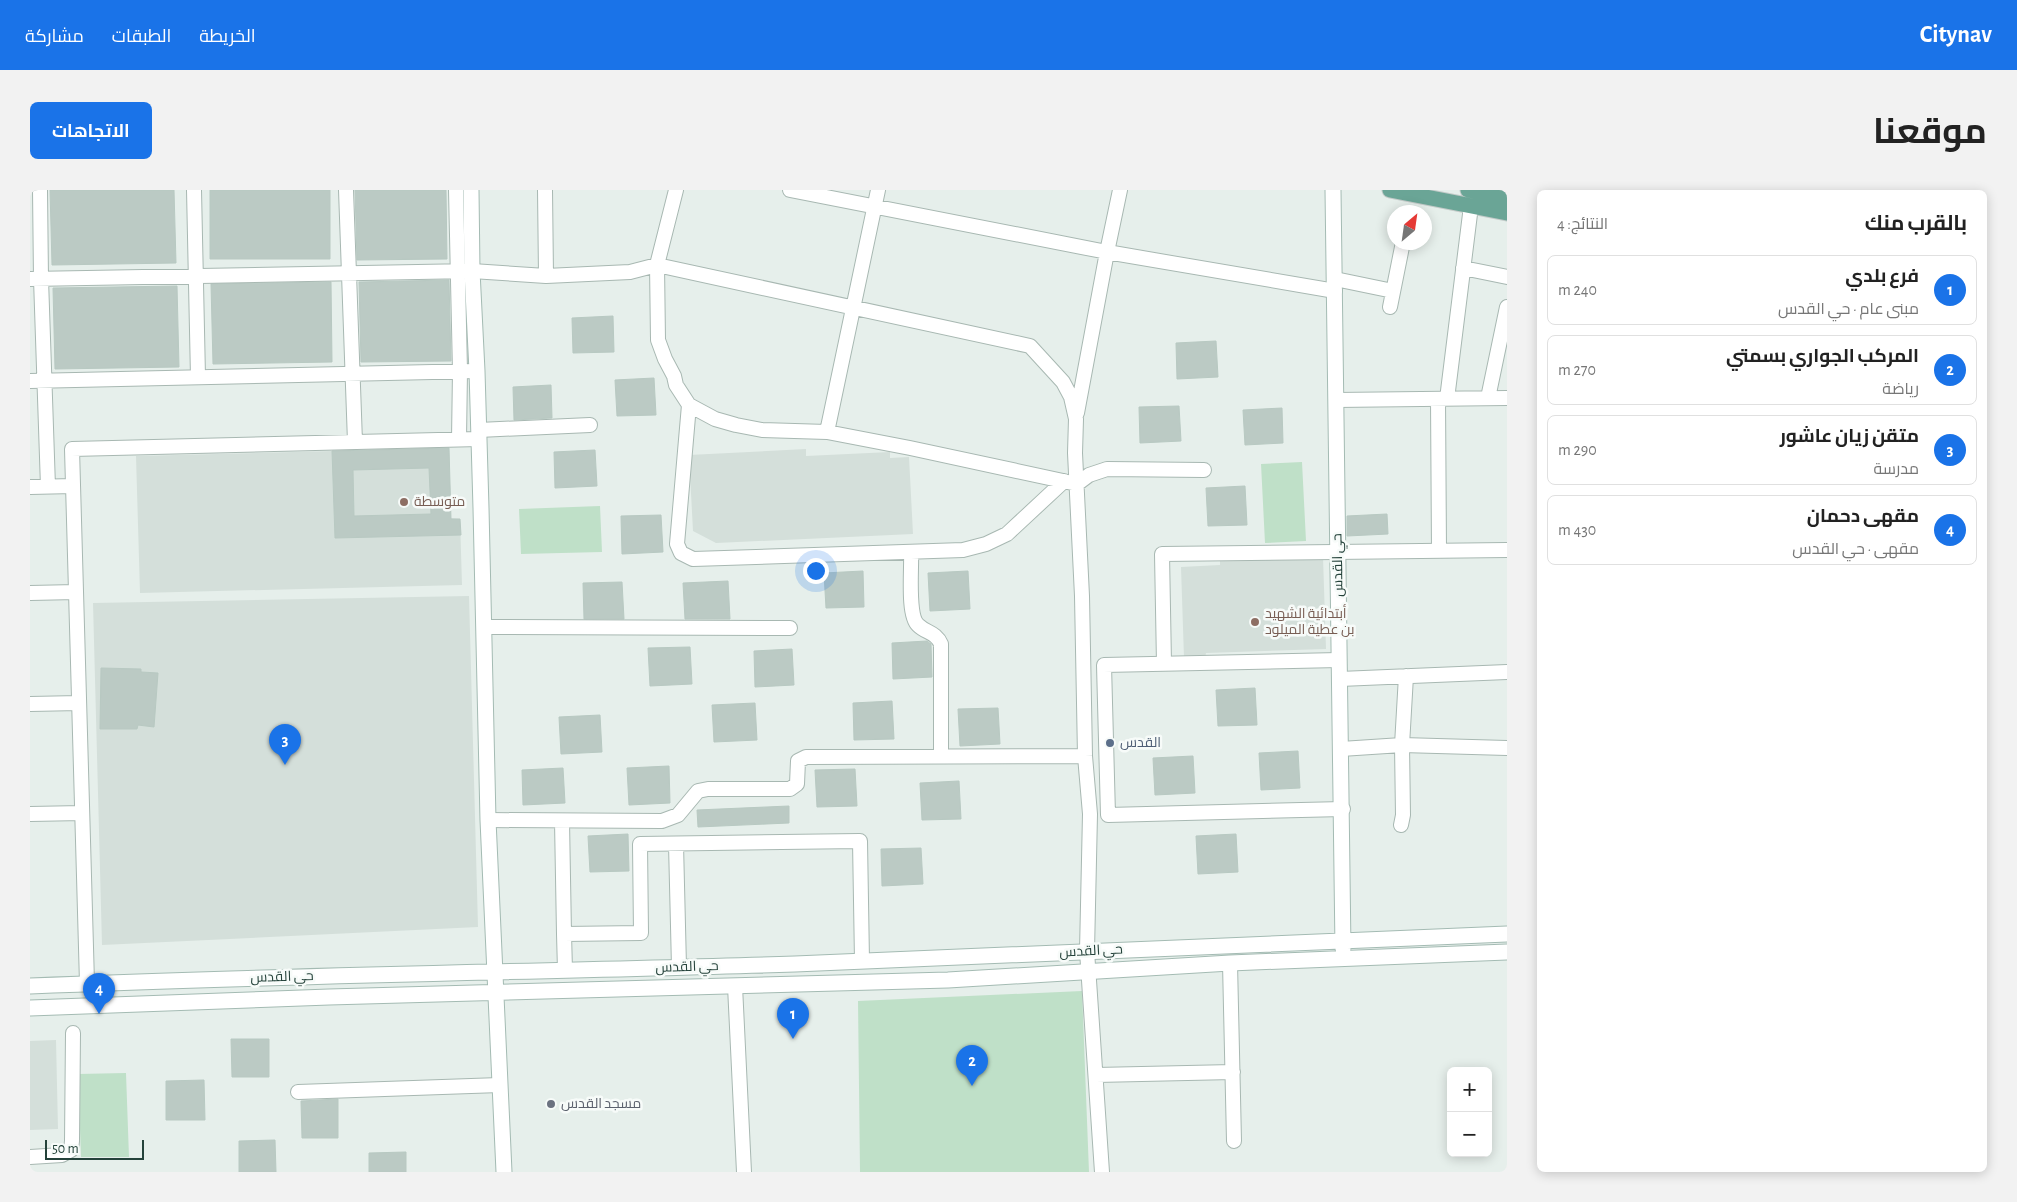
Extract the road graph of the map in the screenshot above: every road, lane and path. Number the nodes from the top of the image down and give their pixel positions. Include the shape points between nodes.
1 (40, 190) edge
2 (194, 190) edge
3 (346, 190) edge
4 (456, 190) edge
5 (471, 190) edge
6 (545, 190) edge
7 (676, 190) edge
8 (790, 190) edge
9 (878, 190) edge
10 (1120, 190) edge
11 (1334, 190) edge
12 (1390, 190) edge
13 (1468, 190) edge
14 (1507, 198) edge
15 (875, 206) junction
16 (1471, 206) junction
17 (1507, 213) edge
18 (1401, 250) edge
19 (1107, 252) junction
20 (657, 265) junction
21 (1463, 268) junction
22 (465, 271) junction
23 (350, 272) junction
24 (196, 276) junction
25 (546, 276) junction
26 (1507, 277) edge
27 (36, 279) edge
28 (1335, 285) junction
29 (1393, 290) junction
30 (1390, 306) dead end
31 (1507, 307) edge
32 (854, 308) junction
33 (460, 371) junction
34 (477, 371) junction
35 (354, 374) junction
36 (198, 377) junction
37 (30, 381) edge
38 (45, 381) junction
39 (1488, 398) junction
40 (1507, 398) edge
41 (1442, 399) junction
42 (1336, 400) junction
43 (689, 405) junction
44 (1076, 419) junction
45 (590, 425) dead end
46 (827, 432) junction
47 (479, 434) junction
48 (458, 439) junction
49 (355, 442) junction
50 (1204, 470) dead end
51 (1070, 482) junction
52 (73, 486) junction
53 (30, 487) edge
54 (48, 487) junction
55 (1507, 550) edge
56 (1439, 551) junction
57 (1338, 552) junction
58 (911, 553) junction
59 (76, 592) junction
60 (30, 593) edge
61 (484, 627) junction
62 (790, 628) dead end
63 (1339, 660) junction
64 (1164, 664) junction
65 (1507, 672) edge
66 (1406, 676) junction
67 (1340, 679) junction
68 (79, 703) junction
69 (30, 704) edge
70 (1402, 745) junction
71 (1507, 748) edge
72 (1341, 749) junction
73 (941, 756) junction
74 (1085, 756) junction
75 (1343, 809) junction
76 (82, 812) junction
77 (30, 814) edge
78 (1090, 814) junction
79 (1108, 815) junction
80 (488, 820) junction
81 (562, 821) junction
82 (1401, 825) dead end
83 (676, 844) junction
84 (564, 934) junction
85 (1507, 934) edge
86 (1343, 940) junction
87 (1088, 951) junction
88 (1507, 952) edge
89 (1343, 958) junction
90 (862, 961) junction
91 (1230, 963) junction
92 (679, 967) junction
93 (565, 970) junction
94 (1088, 971) junction
95 (495, 972) junction
96 (285, 977) junction
97 (86, 983) junction
98 (30, 986) edge
99 (735, 986) junction
100 (495, 992) junction
101 (285, 998) junction
102 (30, 1008) edge
103 (73, 1033) dead end
104 (1233, 1072) junction
105 (1096, 1075) junction
106 (500, 1085) junction
107 (298, 1092) dead end
108 (1234, 1141) dead end
109 (30, 1157) edge
110 (504, 1172) edge
111 (744, 1172) edge
112 (1102, 1172) edge

1 - 27 street
2 - 24 street
3 - 23 street
4 - 22 street
5 - 22 street
6 - 25 street
7 - 20 street
8 - 15 street
9 - 15 street
10 - 19 street
11 - 28 street, حي القدس
12 - 16 main road
13 - 14 main road
15 - 19 street
15 - 32 street
16 - 17 main road
16 - 21 street
18 - 29 street
19 - 28 street
19 - 44 street
20 - 25 street via 630,272
20 - 32 street
20 - 43 street via 658,340 676,385
21 - 26 street
21 - 41 street
22 - 23 street
22 - 25 street
22 - 33 street
22 - 34 street
23 - 24 street
23 - 35 street
24 - 27 street
24 - 36 street
27 - 38 street
28 - 29 street
28 - 42 street, حي القدس
29 - 30 street
31 - 39 street
32 - 44 street via 1030,346 1063,382 1071,397
32 - 46 street
33 - 34 street
33 - 35 street
33 - 48 street
34 - 47 street
35 - 36 street
35 - 49 street
36 - 38 street
37 - 38 street
38 - 54 street
39 - 40 street
39 - 41 street
41 - 42 street
41 - 56 street
42 - 57 street, حي القدس
43 - 46 street via 736,426
43 - 58 street via 677,544 685,556 693,559
44 - 51 street
45 - 47 street
46 - 51 street
47 - 48 street
47 - 61 street
48 - 49 street
49 - 52 street via 72,449
50 - 51 street via 1107,469
51 - 58 street via 997,540 962,550
51 - 74 street via 1082,596
52 - 54 street
52 - 59 street
53 - 54 street
55 - 56 street
56 - 57 street
57 - 63 street, حي القدس
57 - 64 street via 1162,554
58 - 73 street via 912,616 918,625 935,634 942,650
59 - 60 street
59 - 68 street
61 - 62 street
61 - 80 street
63 - 64 street
63 - 67 street, حي القدس
64 - 79 street via 1104,665
65 - 66 street
66 - 67 street
66 - 70 street
67 - 72 street, حي القدس
68 - 69 street
68 - 76 street
70 - 71 street
70 - 72 street
70 - 82 street
72 - 75 street, حي القدس
73 - 74 street
73 - 81 street via 806,756 798,761 798,784 790,789 698,791 678,814 662,821
74 - 78 street
75 - 79 street
75 - 86 street, حي القدس
76 - 77 street
76 - 97 street
78 - 79 street
78 - 87 street
80 - 81 street
80 - 95 street
81 - 84 street
83 - 84 street via 640,844 641,933
83 - 90 street via 860,841
83 - 92 street
84 - 93 street
85 - 86 street, حي القدس
86 - 87 street, حي القدس
86 - 89 street, حي القدس
87 - 90 street, حي القدس
87 - 94 street
88 - 89 street
89 - 91 street
90 - 92 street, حي القدس
91 - 94 street
91 - 104 street
92 - 93 street, حي القدس
93 - 95 street, حي القدس
94 - 99 street via 948,980
94 - 105 street
95 - 96 street, حي القدس
95 - 100 street
96 - 97 street, حي القدس
96 - 101 street
97 - 98 street, حي القدس
99 - 100 street
99 - 111 street
100 - 101 street
100 - 106 street
101 - 102 street
103 - 109 street via 70,1150 62,1155
104 - 105 street
104 - 108 street
105 - 112 street
106 - 107 street
106 - 110 street

